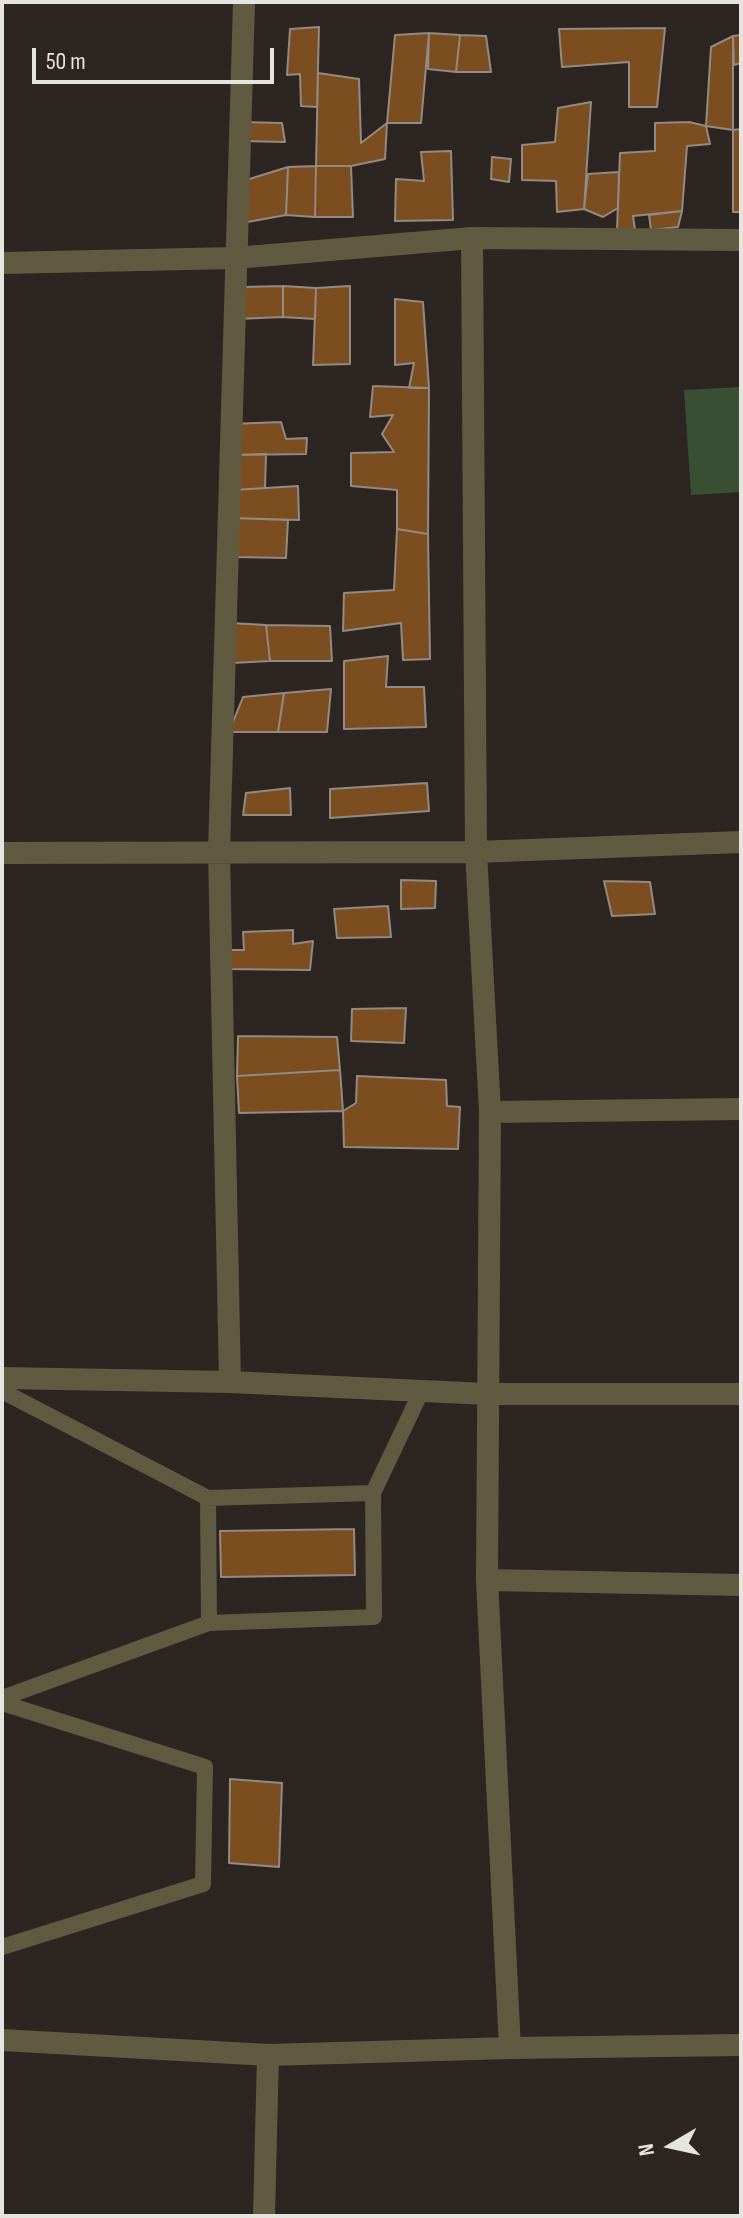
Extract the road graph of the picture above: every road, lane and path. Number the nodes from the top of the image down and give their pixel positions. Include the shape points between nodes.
1 (244, 2) edge
2 (472, 238) junction
3 (741, 240) edge
4 (235, 258) junction
5 (2, 263) edge
6 (741, 842) edge
7 (219, 852) junction
8 (476, 852) junction
9 (2, 853) edge
10 (741, 1109) edge
11 (490, 1112) junction
12 (2, 1378) edge
13 (230, 1382) junction
14 (2, 1391) edge
15 (421, 1392) junction
16 (487, 1394) junction
17 (741, 1394) edge
18 (373, 1493) junction
19 (208, 1498) junction
20 (487, 1580) junction
21 (741, 1585) edge
22 (209, 1623) junction
23 (2, 1701) edge
24 (2, 1947) edge
25 (2, 2040) edge
26 (741, 2045) edge
27 (510, 2048) junction
28 (268, 2055) junction
29 (264, 2216) edge

1 - 4 street
2 - 3 street
2 - 4 street
2 - 8 street
4 - 5 street
4 - 7 street
6 - 8 street
7 - 8 street
7 - 9 street
7 - 13 street
8 - 11 street
10 - 11 street
11 - 16 street
12 - 13 street
13 - 15 street
14 - 19 lane
15 - 16 street
15 - 18 lane
16 - 17 street
16 - 20 street
18 - 19 lane
18 - 22 lane via 374,1617
19 - 22 lane
20 - 21 street
20 - 27 street
22 - 23 lane
23 - 24 lane via 205,1767 203,1884
25 - 28 street
26 - 27 street
27 - 28 street
28 - 29 street

